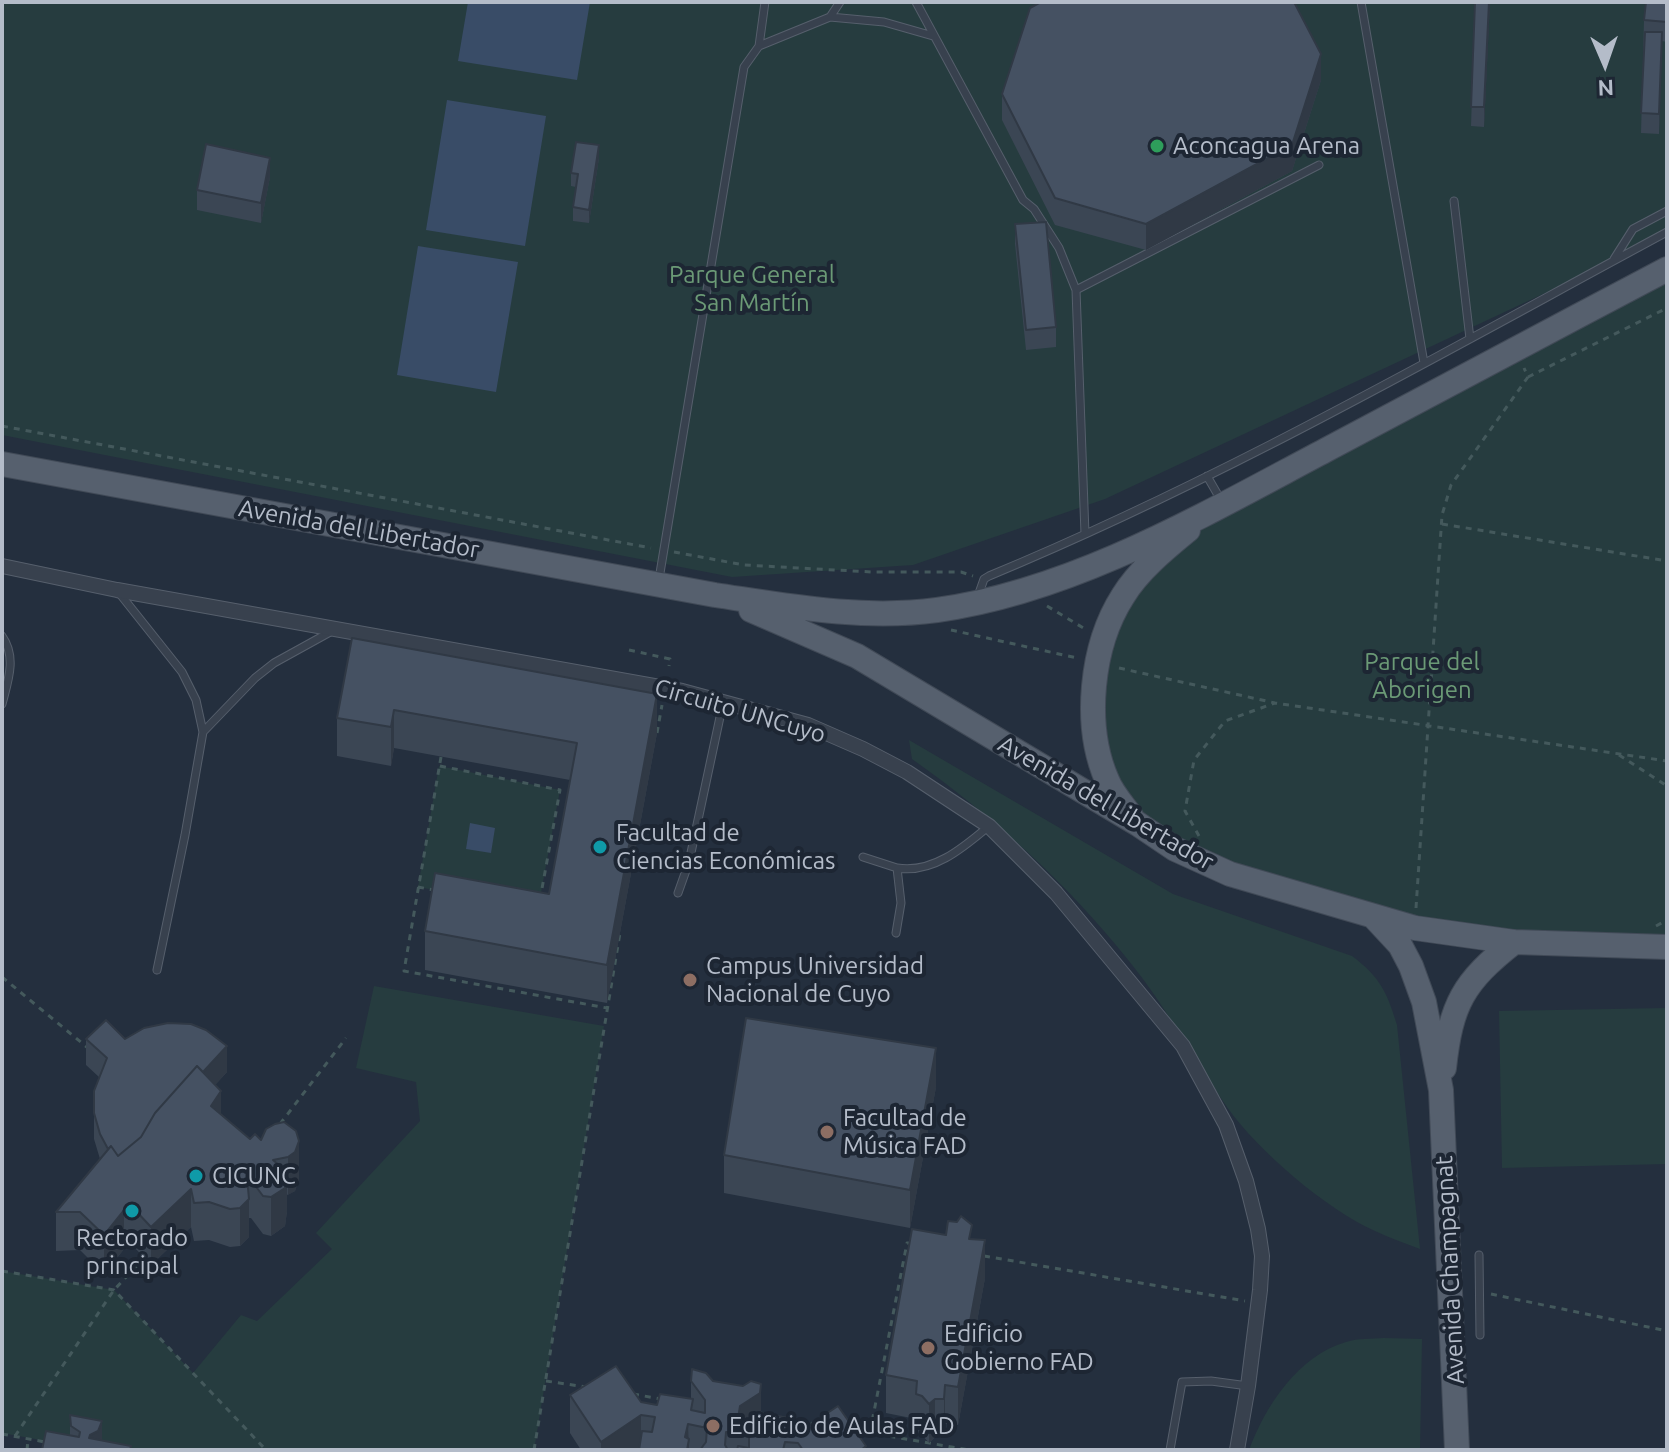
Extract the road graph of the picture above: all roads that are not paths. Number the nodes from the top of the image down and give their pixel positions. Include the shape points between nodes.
1 (765, 2) edge
2 (840, 2) edge
3 (916, 2) edge
4 (1361, 2) edge
5 (830, 17) junction
6 (933, 36) junction
7 (759, 46) junction
8 (1319, 165) dead end
9 (1454, 201) dead end
10 (1667, 211) edge
11 (1667, 232) edge
12 (1613, 262) junction
13 (1667, 269) edge
14 (1076, 290) junction
15 (1470, 339) junction
16 (1424, 363) junction
17 (2, 464) edge
18 (1207, 476) junction
19 (1218, 507) junction
20 (1085, 534) junction
21 (2, 566) edge
22 (658, 583) junction
23 (117, 590) junction
24 (981, 591) junction
25 (715, 595) junction
26 (337, 628) junction
27 (2, 636) edge
28 (723, 701) junction
29 (2, 704) edge
30 (203, 732) junction
31 (1138, 824) junction
32 (989, 826) junction
33 (863, 857) dead end
34 (897, 868) junction
35 (678, 893) dead end
36 (1374, 917) junction
37 (896, 933) dead end
38 (1514, 942) junction
39 (1667, 947) edge
40 (157, 970) dead end
41 (1441, 1090) junction
42 (1479, 1255) dead end
43 (1480, 1335) dead end
44 (1248, 1386) junction
45 (1170, 1450) edge
46 (1237, 1450) edge
47 (1457, 1450) edge

1 - 7 lane
2 - 5 lane
3 - 6 lane
4 - 16 lane
5 - 6 lane via 884,22
5 - 7 lane
6 - 14 lane via 1023,200 1059,248
7 - 22 lane via 744,67
8 - 14 lane
9 - 15 lane
10 - 12 lane via 1633,229
11 - 12 lane
12 - 15 lane
13 - 19 main road, Avenida del Libertador
14 - 20 lane
15 - 16 lane
16 - 18 lane
17 - 22 main road, Avenida del Libertador
18 - 19 lane
18 - 20 lane
19 - 24 main road, Avenida del Libertador via 1108,560 1037,585
19 - 31 main road via 1124,594 1106,629 1097,663 1094,713 1101,761 1107,781
20 - 24 lane
21 - 23 street, Circuito UNCuyo
22 - 25 main road, Avenida del Libertador
23 - 26 street, Circuito UNCuyo
23 - 30 lane via 182,672
24 - 25 main road, Avenida del Libertador via 935,610 846,613
25 - 31 main road, Avenida del Libertador via 857,656
26 - 28 street, Circuito UNCuyo
26 - 30 lane via 274,663
27 - 29 lane via 11,669
28 - 32 street, Circuito UNCuyo via 808,725 863,749
28 - 35 lane
30 - 40 lane
31 - 36 main road, Avenida del Libertador via 1175,849 1230,874
32 - 34 lane via 938,862
32 - 44 street, Circuito UNCuyo via 1056,893 1183,1046 1226,1125 1246,1181 1262,1256
33 - 34 lane
34 - 37 lane via 901,903
36 - 38 main road, Avenida del Libertador
36 - 41 main road, Avenida Champagnat via 1411,966 1424,1002
38 - 39 main road, Avenida del Libertador
38 - 41 main road, Avenida Champagnat via 1476,976 1457,1003 1448,1028
41 - 47 main road, Avenida Champagnat
42 - 43 lane
44 - 45 lane via 1182,1382
44 - 46 street, Circuito UNCuyo

